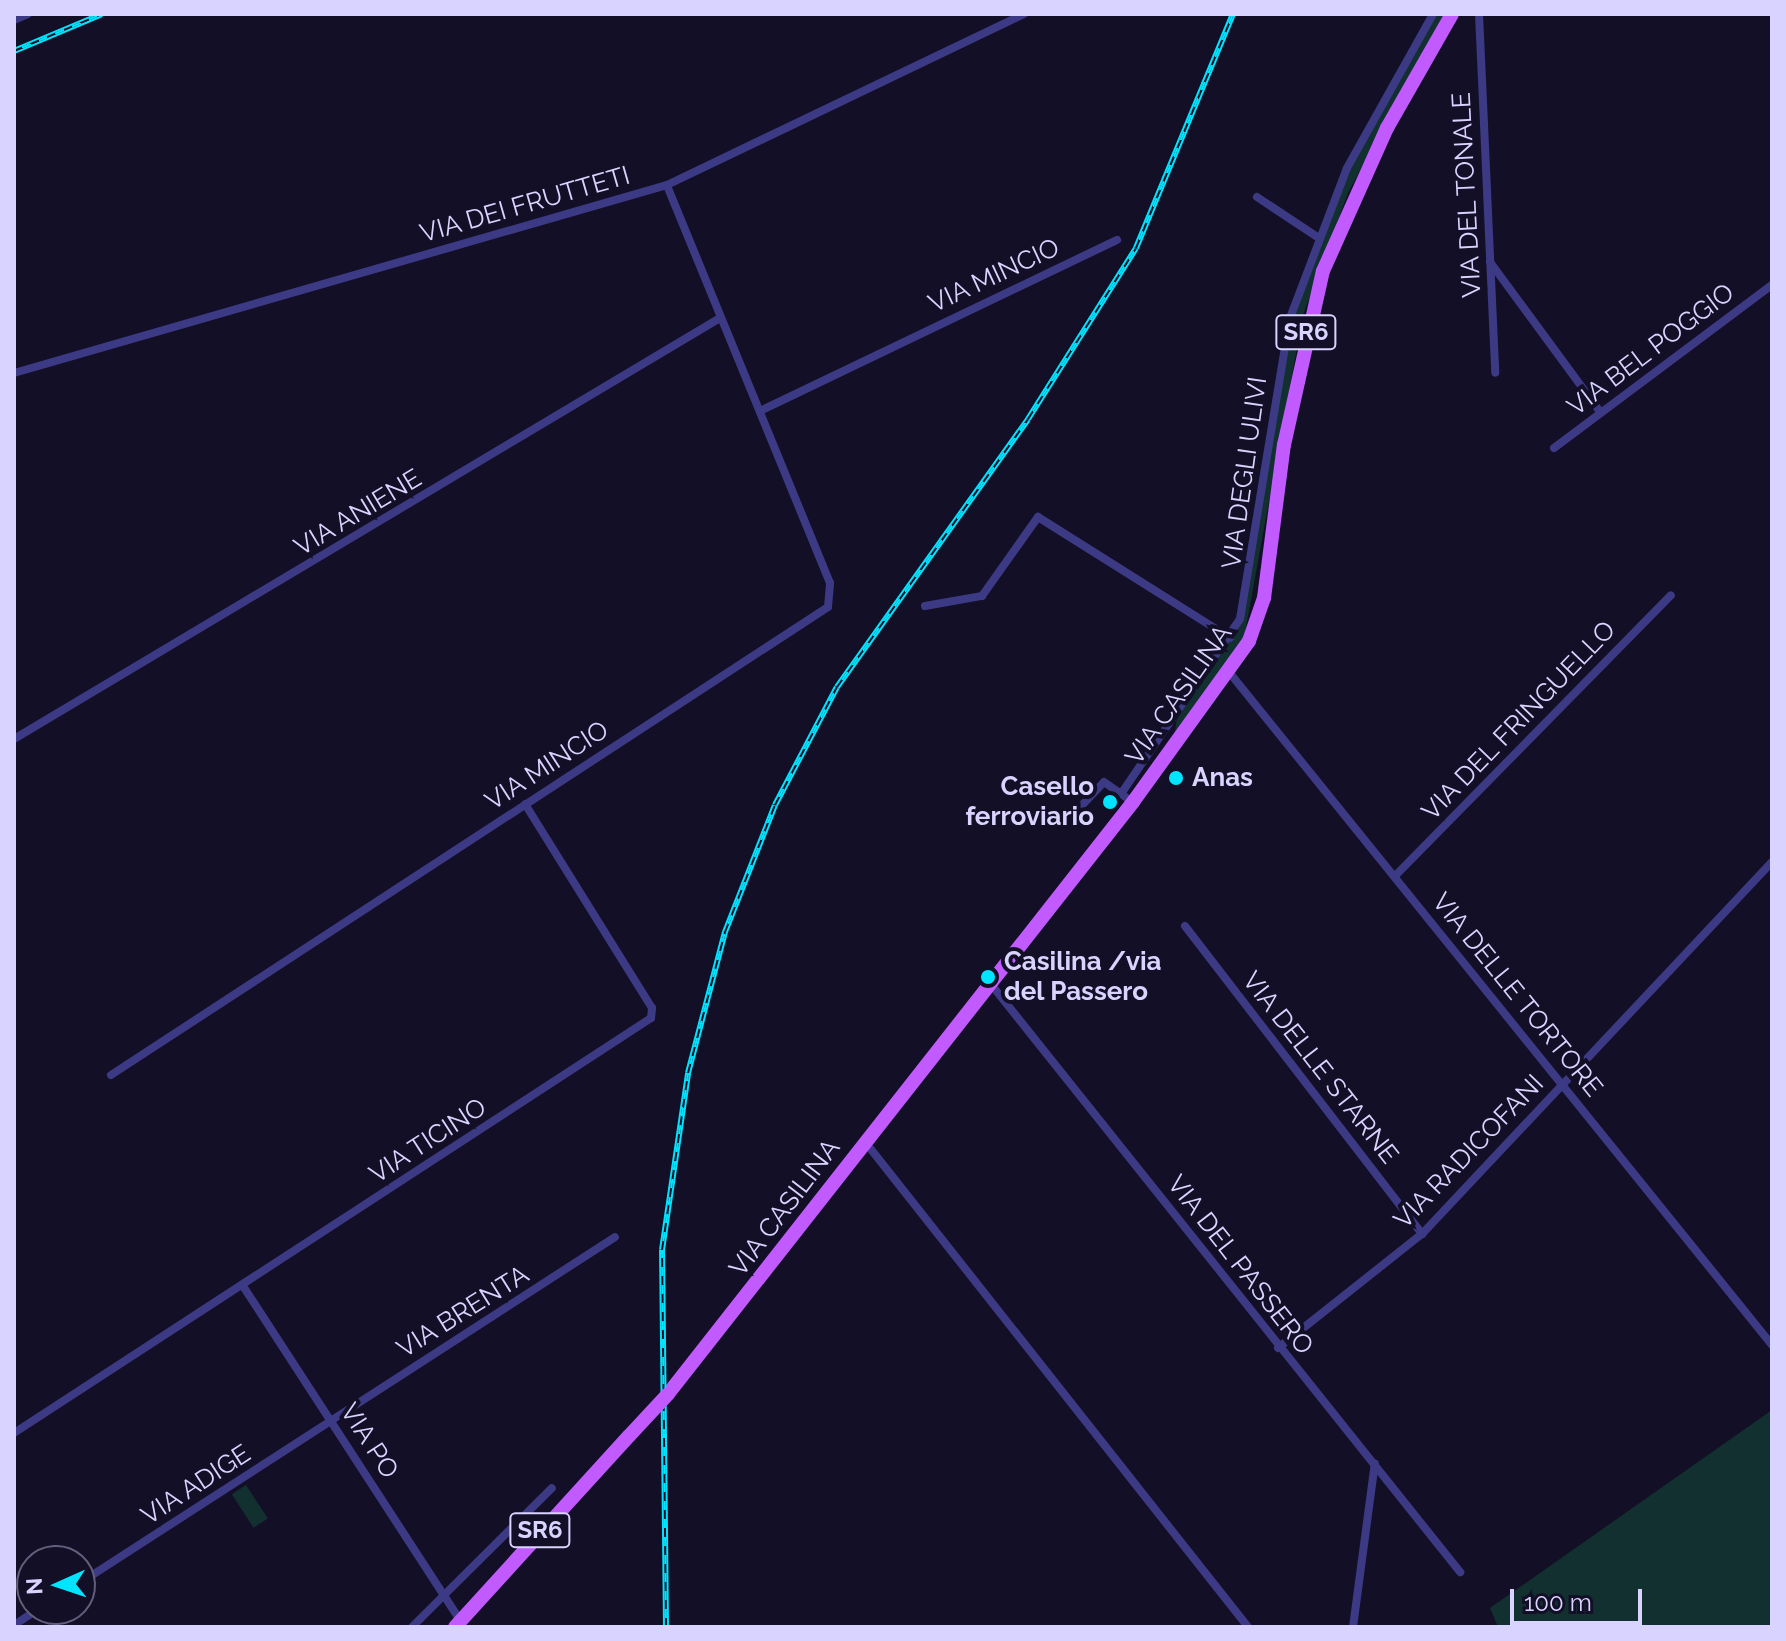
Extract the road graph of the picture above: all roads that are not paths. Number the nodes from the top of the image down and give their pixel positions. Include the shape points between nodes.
1 (28, 14) edge
2 (1024, 14) edge
3 (1433, 14) edge
4 (1452, 14) edge
5 (1479, 14) edge
6 (14, 20) edge
7 (667, 185) junction
8 (1257, 197) dead end
9 (1319, 238) junction
10 (1117, 240) dead end
11 (1490, 262) junction
12 (1772, 285) edge
13 (720, 318) junction
14 (14, 373) edge
15 (1495, 373) dead end
16 (760, 411) junction
17 (1601, 413) junction
18 (1554, 448) dead end
19 (1671, 595) dead end
20 (925, 606) dead end
21 (1230, 638) junction
22 (1229, 672) junction
23 (14, 739) edge
24 (1128, 796) junction
25 (525, 804) junction
26 (1068, 820) dead end
27 (1772, 862) edge
28 (1396, 875) junction
29 (1185, 926) dead end
30 (990, 983) junction
31 (111, 1075) dead end
32 (1562, 1084) junction
33 (866, 1143) junction
34 (1422, 1234) junction
35 (615, 1237) dead end
36 (243, 1286) junction
37 (1772, 1345) edge
38 (1278, 1348) junction
39 (333, 1421) junction
40 (14, 1433) edge
41 (1375, 1463) junction
42 (552, 1488) dead end
43 (1460, 1572) dead end
44 (96, 1573) edge
45 (445, 1598) junction
46 (458, 1623) edge
47 (412, 1627) edge
48 (1248, 1627) edge
49 (1353, 1627) edge

1 - 6 street
2 - 7 street, VIA DEI FRUTTETI
3 - 9 street, VIA DEGLI ULIVI via 1347,168
4 - 22 main road, VIA CASILINA / SR6 via 1387,128 1323,271 1284,445 1262,605
5 - 11 street, VIA DEL TONALE
7 - 13 street, VIA MINCIO
7 - 14 street, VIA DEI FRUTTETI
8 - 9 street
9 - 21 street, VIA DEGLI ULIVI via 1290,318 1247,599
10 - 16 street, VIA MINCIO
11 - 15 street, VIA DEL TONALE
11 - 17 street
12 - 17 street, VIA BEL POGGIO
13 - 16 street, VIA MINCIO
13 - 23 street, VIA ANIENE
16 - 25 street, VIA MINCIO via 830,583 828,607
17 - 18 street, VIA BEL POGGIO
19 - 28 street, VIA DEL FRINGUELLO
20 - 21 street via 982,596 1038,517
21 - 24 street, VIA DEGLI ULIVI
22 - 24 main road, VIA CASILINA / SR6
22 - 28 street, VIA DELLE TORTORE
24 - 26 street via 1101,784
24 - 30 main road, VIA CASILINA / SR6
25 - 31 street, VIA MINCIO
25 - 36 street, VIA TICINO via 652,1016
27 - 32 street, VIA RADICOFANI
28 - 32 street, VIA DELLE TORTORE
29 - 34 street, VIA DELLE STARNE
30 - 33 main road, VIA CASILINA / SR6
30 - 38 street, VIA DEL PASSERO
32 - 34 street, VIA RADICOFANI
32 - 37 street, VIA DELLE TORTORE
33 - 46 main road, VIA CASILINA / SR6, bridge via 668,1394
33 - 48 street
34 - 38 street, VIA RADICOFANI
35 - 39 street, VIA BRENTA
36 - 39 street, VIA PO
36 - 40 street, VIA TICINO
38 - 41 street, VIA DEL PASSERO
39 - 44 street, VIA ADIGE
39 - 45 street, VIA PO
41 - 43 street, VIA DEL PASSERO
41 - 49 street
42 - 45 street
45 - 46 street, VIA PO
45 - 47 street

